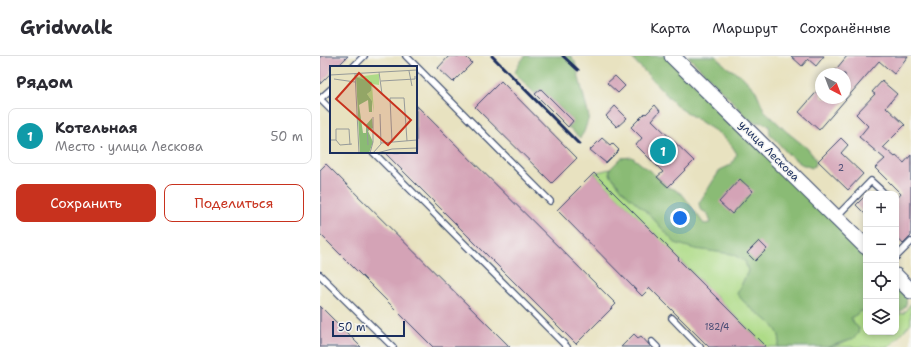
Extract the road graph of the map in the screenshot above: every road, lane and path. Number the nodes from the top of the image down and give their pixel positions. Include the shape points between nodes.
1 (364, 56) edge
2 (406, 56) edge
3 (672, 56) edge
4 (354, 66) edge
5 (416, 66) edge
6 (417, 67) edge
7 (330, 90) edge
8 (320, 99) edge
9 (330, 109) edge
10 (374, 153) edge
11 (882, 191) edge
12 (550, 201) dead end
13 (836, 217) junction
14 (911, 242) edge
15 (863, 244) edge
16 (899, 254) edge
17 (320, 275) edge
18 (899, 279) edge
19 (911, 291) edge
20 (672, 318) dead end
21 (652, 342) dead end
22 (393, 347) edge
23 (567, 347) edge
24 (657, 347) edge
25 (700, 347) edge

1 - 4 lane
2 - 5 lane
3 - 13 main road, улица Лескова
6 - 12 lane
7 - 8 lane
8 - 9 lane
10 - 23 lane
11 - 13 lane via 872,181
13 - 15 main road, улица Лескова
14 - 16 lane
17 - 22 lane
18 - 19 main road
20 - 25 lane
21 - 24 lane

